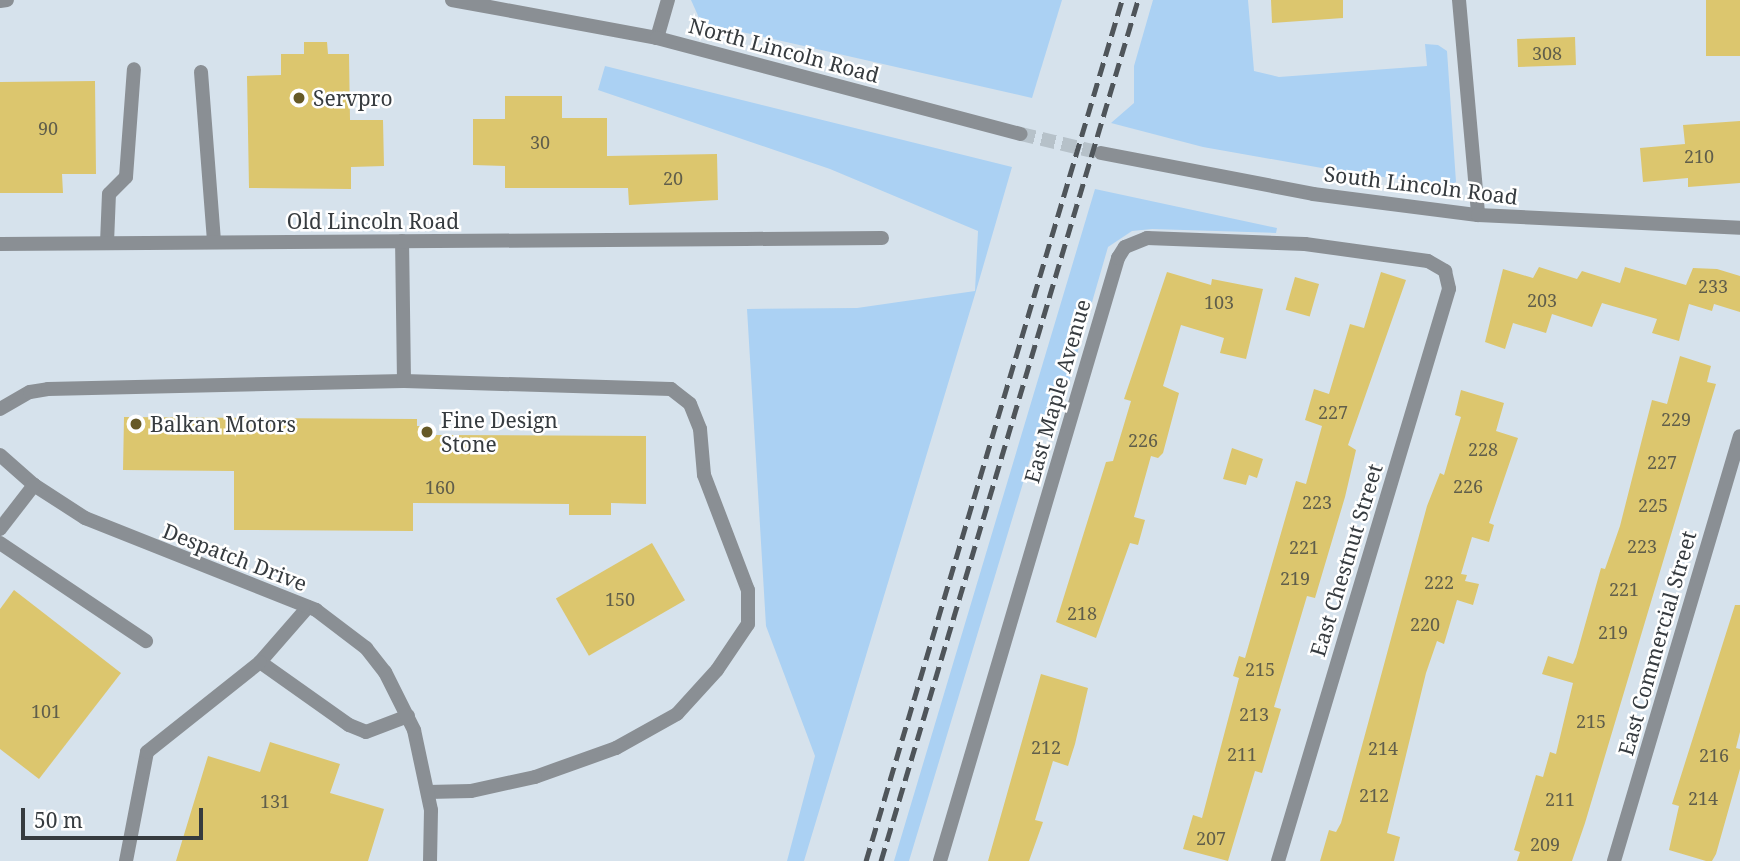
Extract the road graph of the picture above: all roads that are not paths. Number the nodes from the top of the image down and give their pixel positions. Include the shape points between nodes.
1 (7, 0) edge
2 (452, 0) edge
3 (668, 0) edge
4 (1459, 0) edge
5 (0, 1) edge
6 (502, 3) edge
7 (657, 38) junction
8 (134, 69) dead end
9 (201, 72) dead end
10 (1021, 134) tunnel mouth
11 (1101, 153) tunnel mouth
12 (1478, 215) junction
13 (1740, 228) edge
14 (882, 239) dead end
15 (214, 242) junction
16 (402, 242) junction
17 (107, 243) junction
18 (0, 244) edge
19 (1445, 271) joint
20 (404, 381) junction
21 (0, 409) edge
22 (1740, 436) edge
23 (0, 455) edge
24 (34, 485) junction
25 (0, 529) edge
26 (0, 543) edge
27 (309, 607) junction
28 (146, 641) dead end
29 (260, 662) junction
30 (408, 716) junction
31 (428, 792) junction
32 (126, 861) edge
33 (430, 861) edge
34 (940, 861) edge
35 (1278, 861) edge
36 (1614, 861) edge

1 - 5 street
2 - 6 street, North Lincoln Road
3 - 7 street
4 - 12 street
6 - 7 street, North Lincoln Road
7 - 10 street, North Lincoln Road
8 - 17 street via 126,177 109,194
9 - 15 street
11 - 12 street, South Lincoln Road via 1313,194
12 - 13 street, South Lincoln Road
14 - 16 street, Old Lincoln Road
15 - 16 street, Old Lincoln Road
15 - 17 street, Old Lincoln Road
16 - 20 street
17 - 18 street, Old Lincoln Road
19 - 34 street, East Maple Avenue via 1428,261 1231,238 1136,240 1118,258
19 - 35 street, East Chestnut Street via 1449,289
20 - 21 street via 48,389 30,392
20 - 31 street via 671,389 690,404 700,429 704,475 748,590 748,624 718,670 677,714 615,748 535,777 471,791
22 - 36 street, East Commercial Street
23 - 24 street, Despatch Drive
24 - 25 street
24 - 27 street, Despatch Drive via 85,518 141,544
26 - 28 street
27 - 29 street
27 - 30 street, Despatch Drive via 366,648 385,671
29 - 30 street via 366,732
29 - 32 street via 147,752
30 - 31 street, Despatch Drive
31 - 33 street, Despatch Drive

